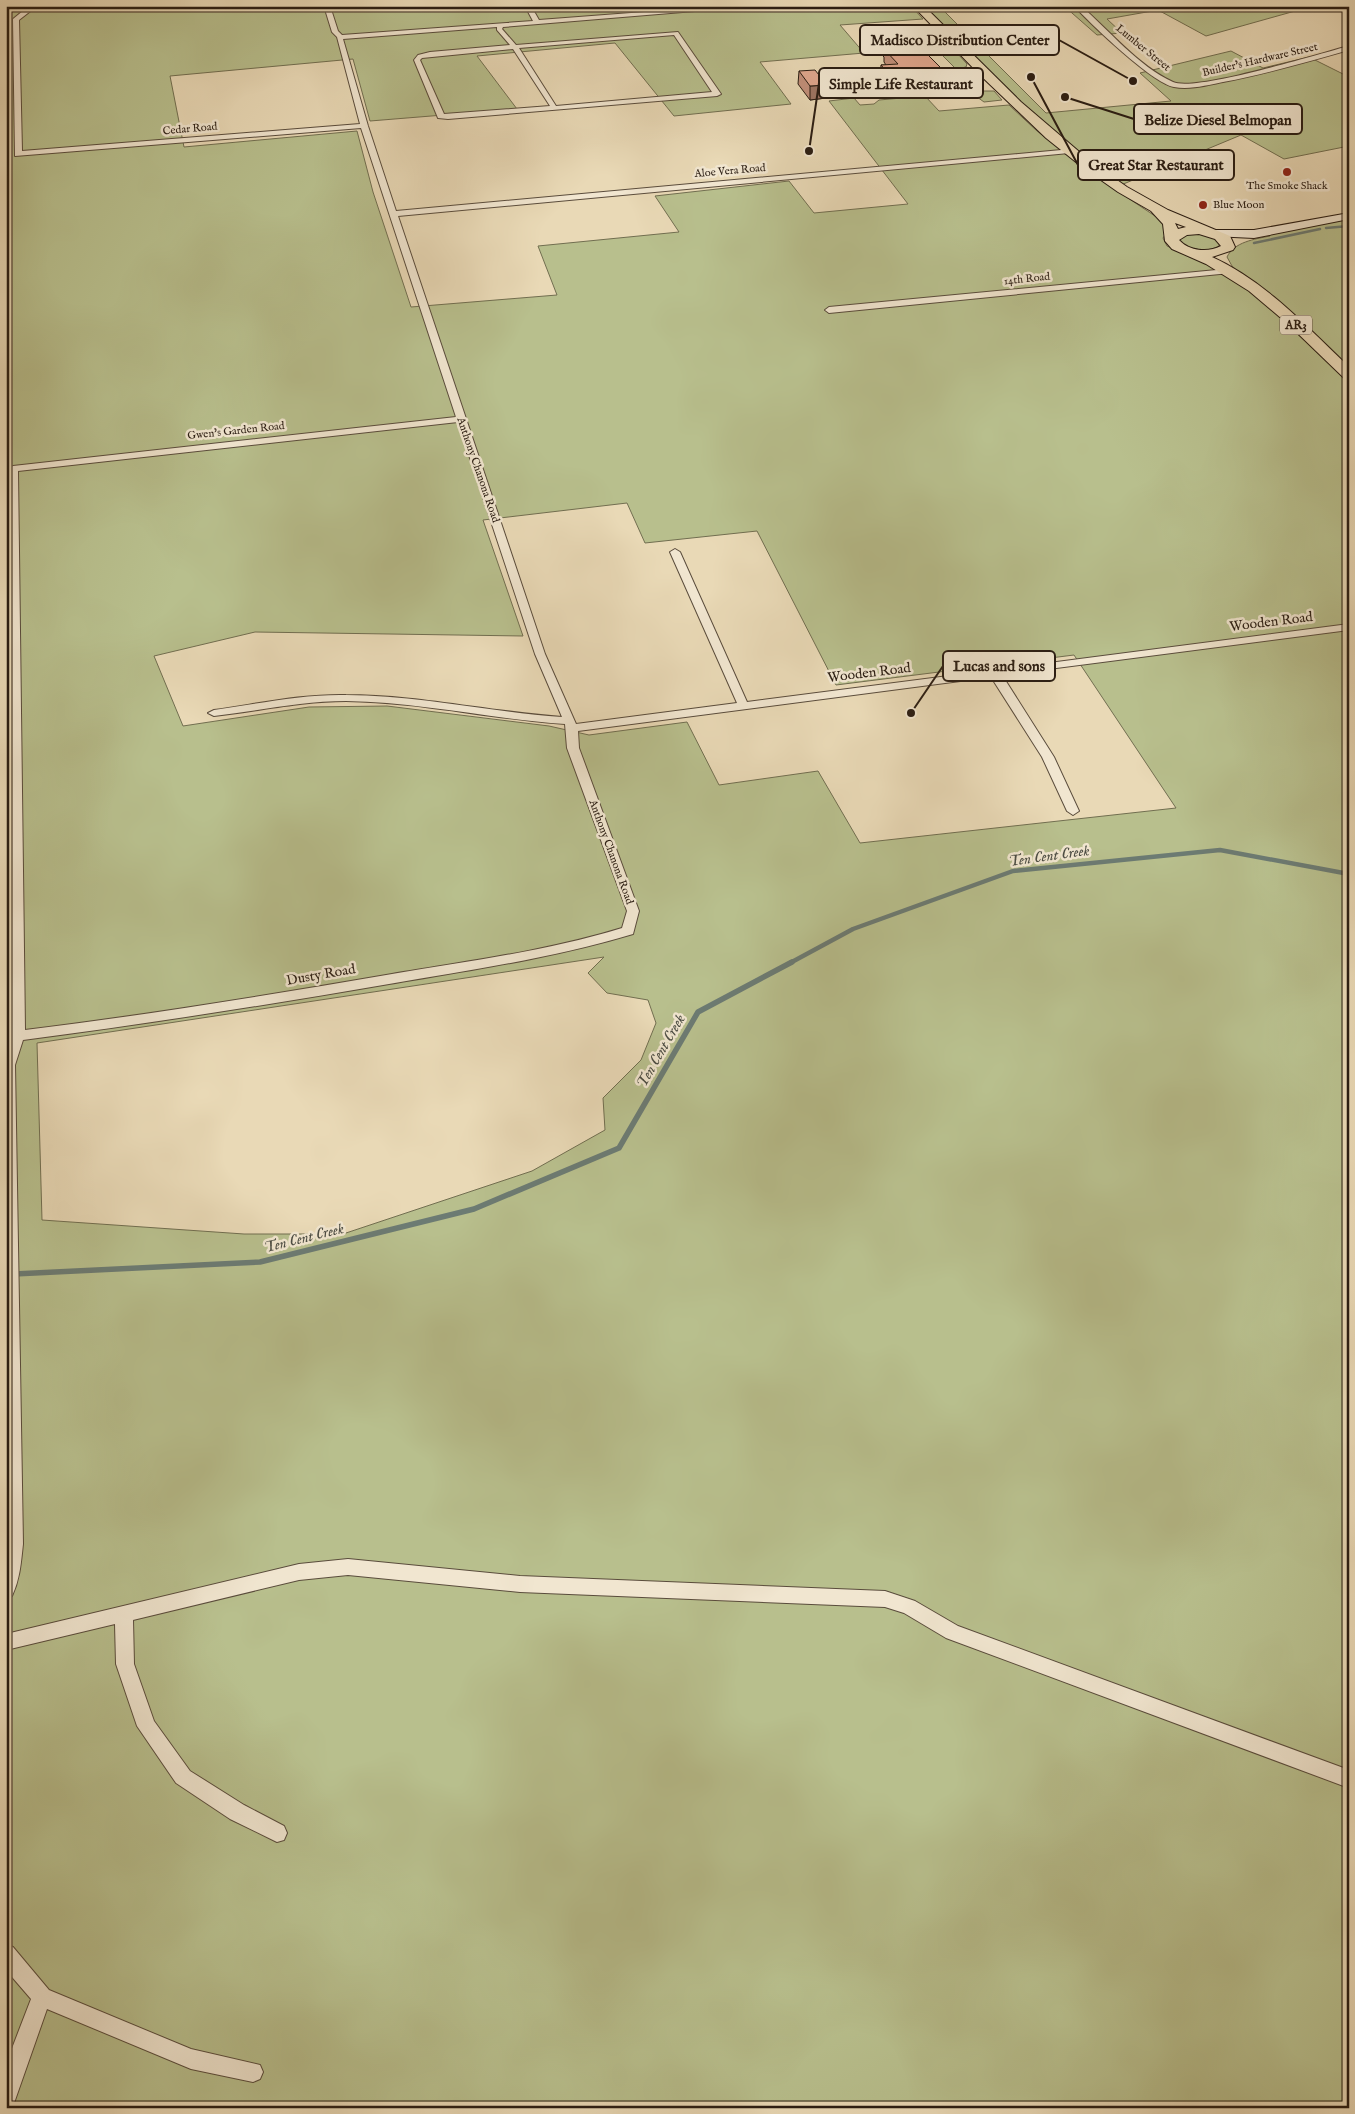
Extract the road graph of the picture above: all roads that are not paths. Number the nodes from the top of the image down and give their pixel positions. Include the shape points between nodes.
1 (34, 6) edge
2 (327, 6) edge
3 (528, 6) edge
4 (752, 6) edge
5 (918, 6) edge
6 (1077, 6) edge
7 (6, 18) edge
8 (16, 19) junction
9 (537, 22) junction
10 (510, 23) junction
11 (340, 37) junction
12 (514, 46) junction
13 (1349, 48) edge
14 (1176, 85) joint
15 (555, 109) junction
16 (364, 126) junction
17 (1069, 151) junction
18 (1154, 209) junction
19 (393, 214) junction
20 (1349, 216) edge
21 (1270, 231) junction
22 (1210, 232) junction
23 (1173, 237) junction
24 (1226, 248) junction
25 (1187, 251) junction
26 (1233, 274) junction
27 (829, 310) dead end
28 (1349, 375) edge
29 (461, 419) junction
30 (13, 468) joint
31 (675, 552) dead end
32 (10, 574) edge
33 (1349, 627) edge
34 (994, 672) junction
35 (743, 705) junction
36 (214, 713) dead end
37 (570, 724) junction
38 (1073, 811) dead end
39 (628, 931) joint
40 (18, 1036) junction
41 (6, 1590) edge
42 (124, 1614) junction
43 (6, 1642) edge
44 (1349, 1779) edge
45 (277, 1833) dead end
46 (6, 1954) edge
47 (42, 1997) junction
48 (253, 2072) dead end
49 (6, 2099) edge

1 - 8 street
2 - 11 street, Anthony Chanona Road via 335,32
3 - 9 street
4 - 9 street
5 - 17 main road via 1032,122
6 - 14 street, Lumber Street via 1156,74
7 - 8 street
8 - 16 street, Cedar Road via 18,154
9 - 10 street
10 - 11 street
10 - 12 street via 501,25 499,29
11 - 16 street, Anthony Chanona Road
12 - 15 street
12 - 15 street via 420,56 417,60 441,116
12 - 15 street via 676,33 717,94
13 - 14 street, Builder's Hardware Street via 1272,69 1192,85
16 - 19 street, Anthony Chanona Road
17 - 18 main road
17 - 19 street, Aloe Vera Road
18 - 22 main road
18 - 23 main road via 1169,222
19 - 29 street, Anthony Chanona Road
20 - 21 main road
21 - 22 main road via 1242,235
21 - 24 main road
22 - 23 main road via 1182,232
22 - 24 main road via 1225,239
23 - 25 main road via 1174,245
24 - 25 main road via 1212,253
24 - 26 main road, AR3 via 1223,257
25 - 26 main road, AR3
26 - 27 street, 14th Road
26 - 28 main road, AR3 via 1296,324
29 - 30 street, Gwen's Garden Road
29 - 37 street, Anthony Chanona Road via 540,654
30 - 32 street
31 - 35 street
32 - 40 street
33 - 34 street, Wooden Road
34 - 35 street, Wooden Road
34 - 38 street via 1048,757
35 - 37 street, Wooden Road
36 - 37 street, Wooden Road via 290,701 347,698 386,700
37 - 39 street, Anthony Chanona Road via 573,748 633,911
39 - 40 street, Dusty Road via 596,942 520,958 176,1016
40 - 41 street via 8,1065 14,1544
42 - 43 street
42 - 44 street via 299,1572 348,1567 520,1584 885,1598 909,1607 952,1632
42 - 45 street via 125,1664 146,1726 183,1777
46 - 47 street
47 - 48 street via 191,2059
47 - 49 street

